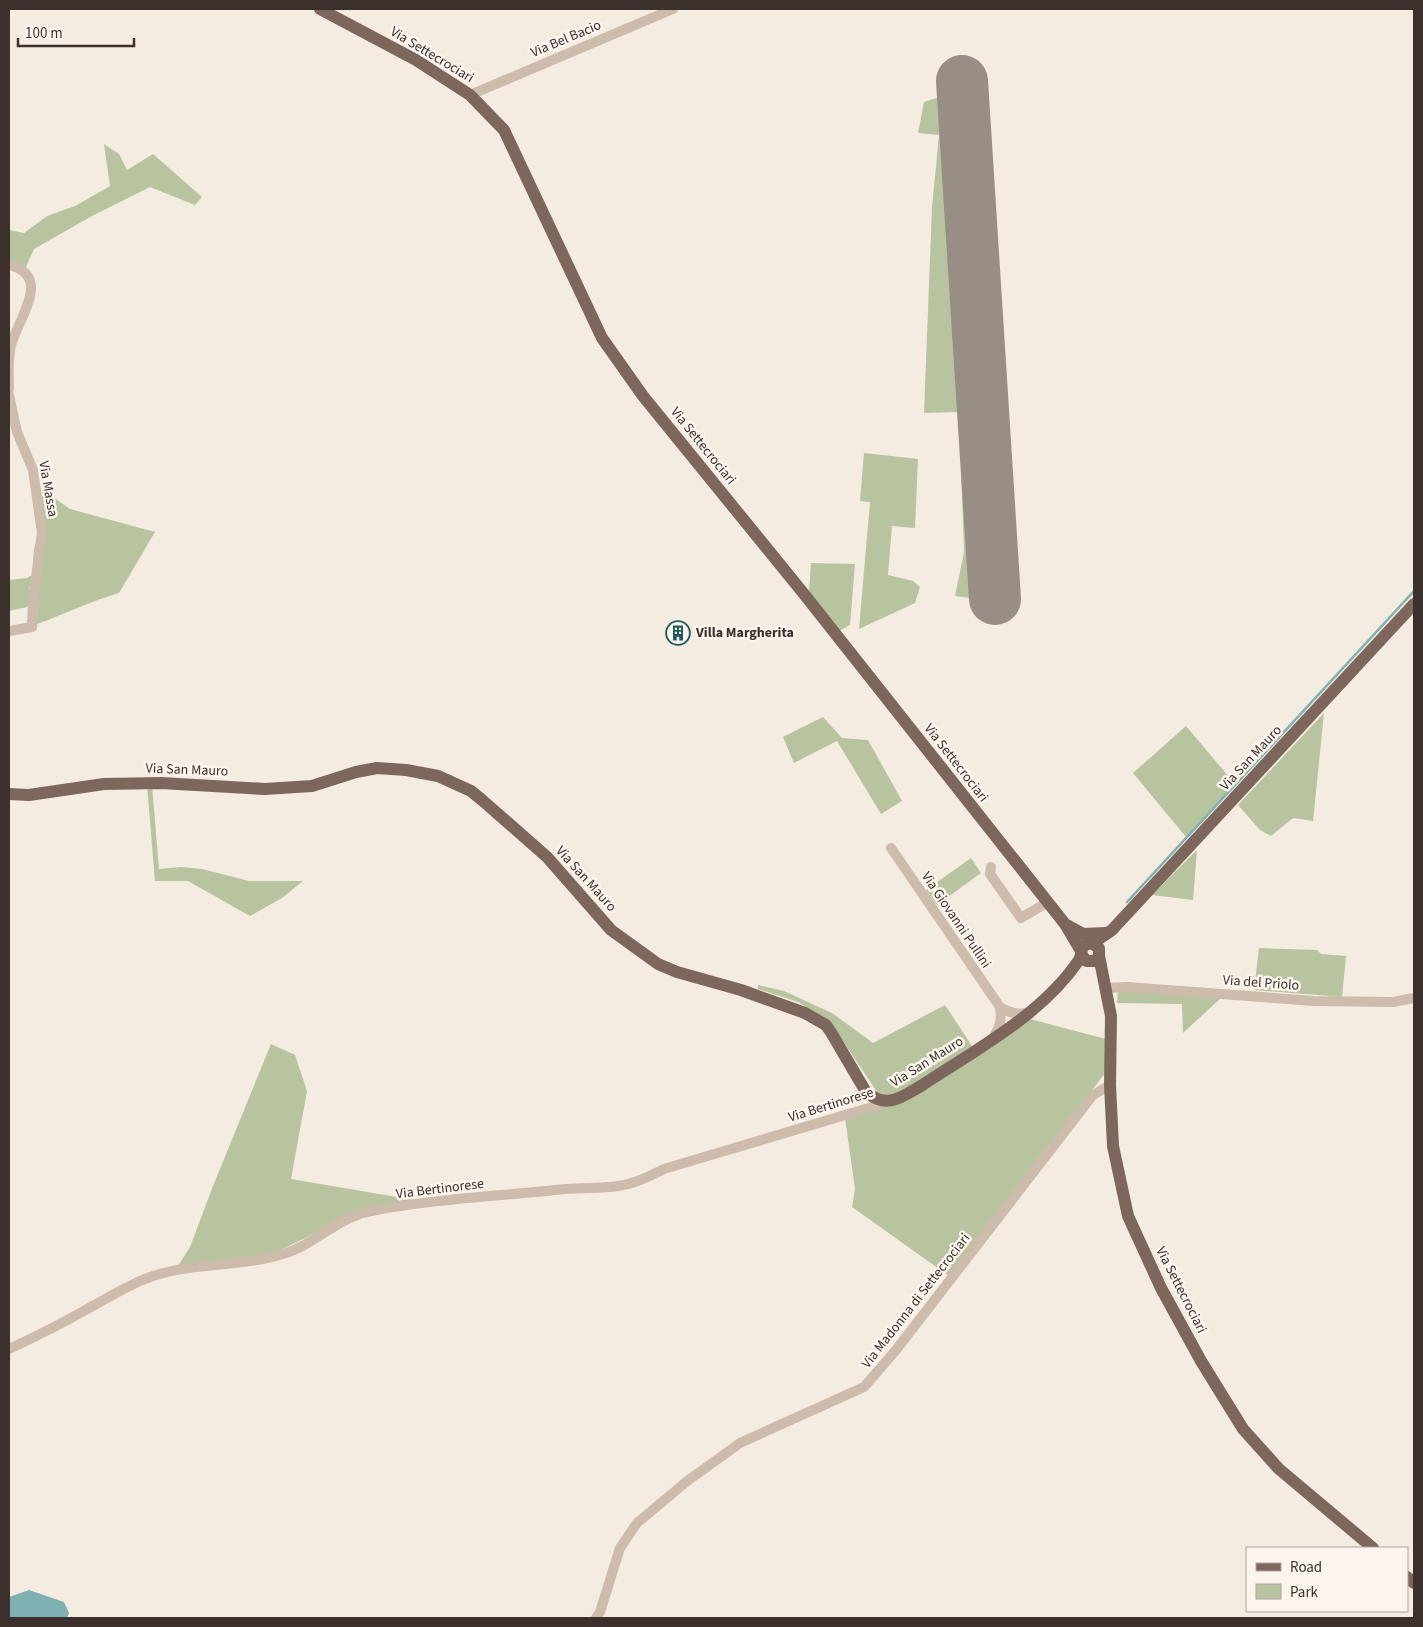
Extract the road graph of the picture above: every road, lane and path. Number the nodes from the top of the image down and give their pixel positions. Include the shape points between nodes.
1 (320, 9) edge
2 (673, 9) edge
3 (470, 95) junction
4 (9, 264) edge
5 (9, 389) edge
6 (9, 395) edge
7 (1414, 604) edge
8 (9, 631) edge
9 (9, 794) edge
10 (890, 848) dead end
11 (991, 867) dead end
12 (1048, 902) junction
13 (1065, 924) junction
14 (1110, 932) junction
15 (1090, 953) junction
16 (1105, 984) junction
17 (1414, 998) edge
18 (1003, 1012) junction
19 (1030, 1013) junction
20 (1012, 1025) junction
21 (992, 1039) junction
22 (1110, 1085) junction
23 (890, 1102) junction
24 (9, 1348) edge
25 (1372, 1547) edge
26 (596, 1618) edge

1 - 3 main road, Via Settecrociari via 416,60
2 - 3 street, Via Bel Bacio
3 - 12 main road, Via Settecrociari via 504,130 602,338 638,388
4 - 5 street via 24,271 30,279 31,292 11,344
6 - 8 street, Via Massa via 17,432 33,470 42,533 32,627
7 - 14 main road, Via San Mauro
9 - 23 main road, Via San Mauro via 29,795 104,784 161,783 265,789 312,786 377,768 438,776 471,791 482,800 547,857 611,930 640,953 677,972 741,990 818,1020 832,1034 866,1092 881,1102
10 - 18 street, Via Giovanni Pullini
11 - 12 street via 990,874 1021,918
12 - 13 main road, Via Settecrociari
13 - 14 main road via 1083,934
13 - 15 main road, Via Settecrociari
14 - 15 main road, Via San Mauro
15 - 16 main road, Via Settecrociari
15 - 19 main road, Via San Mauro
16 - 17 street, Via del Priolo via 1314,1000 1393,1002
16 - 22 main road, Via Settecrociari via 1111,1016
18 - 19 street
18 - 20 street, Via Giovanni Pullini
18 - 21 street via 1000,1027
19 - 20 main road, Via San Mauro
20 - 21 main road, Via San Mauro
21 - 23 main road, Via San Mauro via 905,1096
22 - 25 main road, Via Settecrociari via 1113,1146 1128,1216 1161,1288 1201,1361 1249,1435 1280,1468
22 - 26 street, Via Madonna di Settecrociari via 1093,1095 864,1387 740,1443 637,1523 620,1548
23 - 24 street, Via Bertinorese via 664,1169 620,1186 428,1203 366,1213 337,1224 286,1254 153,1276

